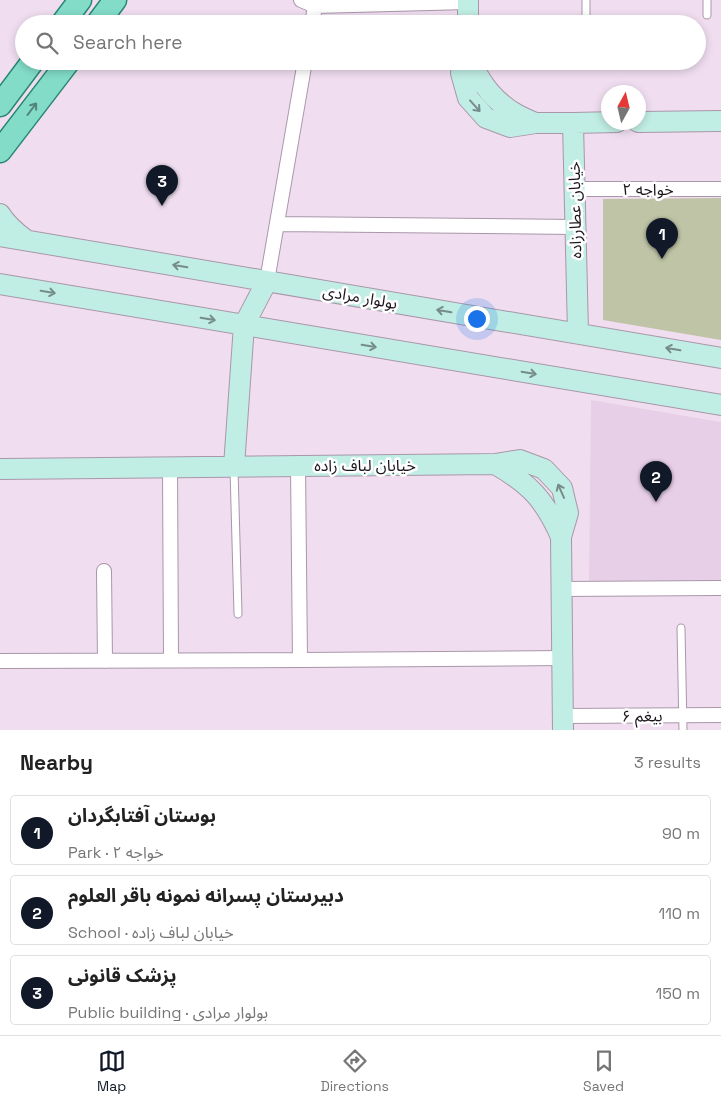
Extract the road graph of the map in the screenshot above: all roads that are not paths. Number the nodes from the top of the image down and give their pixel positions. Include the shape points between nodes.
1 (80, 0) edge
2 (115, 0) edge
3 (301, 0) edge
4 (586, 0) edge
5 (707, 0) edge
6 (468, 1) edge
7 (315, 6) junction
8 (69, 15) edge
9 (104, 15) edge
10 (314, 15) edge
11 (468, 15) edge
12 (586, 15) dead end
13 (707, 15) dead end
14 (26, 70) edge
15 (61, 70) edge
16 (303, 70) edge
17 (462, 70) edge
18 (475, 70) edge
19 (0, 105) edge
20 (721, 121) edge
21 (601, 122) edge
22 (646, 122) edge
23 (536, 123) junction
24 (573, 123) junction
25 (1, 151) edge
26 (574, 189) junction
27 (721, 189) edge
28 (0, 214) edge
29 (277, 224) junction
30 (575, 227) junction
31 (0, 236) edge
32 (26, 240) junction
33 (267, 281) junction
34 (0, 284) edge
35 (244, 325) junction
36 (578, 333) junction
37 (721, 358) edge
38 (721, 405) edge
39 (234, 466) junction
40 (298, 466) junction
41 (170, 467) junction
42 (0, 469) edge
43 (104, 571) dead end
44 (721, 588) edge
45 (561, 589) junction
46 (238, 614) dead end
47 (681, 628) dead end
48 (562, 658) junction
49 (105, 660) junction
50 (171, 660) junction
51 (300, 660) junction
52 (0, 661) edge
53 (682, 715) junction
54 (721, 715) edge
55 (563, 723) edge
56 (683, 730) edge

1 - 8 main road
2 - 9 main road
3 - 7 street
4 - 12 lane
5 - 13 lane
6 - 7 street
6 - 11 street
7 - 10 street
14 - 19 main road
25 -> 15 main road
16 - 29 street
17 -> 23 street via 468,98 486,118 510,127
18 - 23 street via 499,102
20 - 22 street
21 - 24 street
23 - 24 street
24 - 26 street, خیابان عطارزاده
26 - 27 street, خواجه ۲
26 - 30 street, خیابان عطارزاده
28 - 32 street
29 - 30 street
29 - 33 street
30 - 36 street, خیابان عطارزاده
31 - 32 street, بولوار مرادی
33 -> 32 street, بولوار مرادی
33 - 35 street
36 -> 33 street, بولوار مرادی
34 -> 35 street
35 -> 38 street
35 - 39 street
37 -> 36 street, بولوار مرادی
39 - 40 street, خیابان لباف زاده
39 - 41 street, خیابان لباف زاده
39 - 46 lane
40 - 45 street, خیابان لباف زاده via 495,464 520,460 544,469 562,488 568,513 561,537
40 - 51 street
41 - 42 street, خیابان لباف زاده
41 - 50 street
43 - 49 street
44 - 45 street
45 - 48 street, خیابان لباف زاده
47 - 53 lane
48 - 51 street
48 - 55 street, خیابان لباف زاده
49 - 50 street
49 - 52 street
50 - 51 street
53 - 54 street, بیغم ۶
53 - 55 street, بیغم ۶
53 - 56 lane

